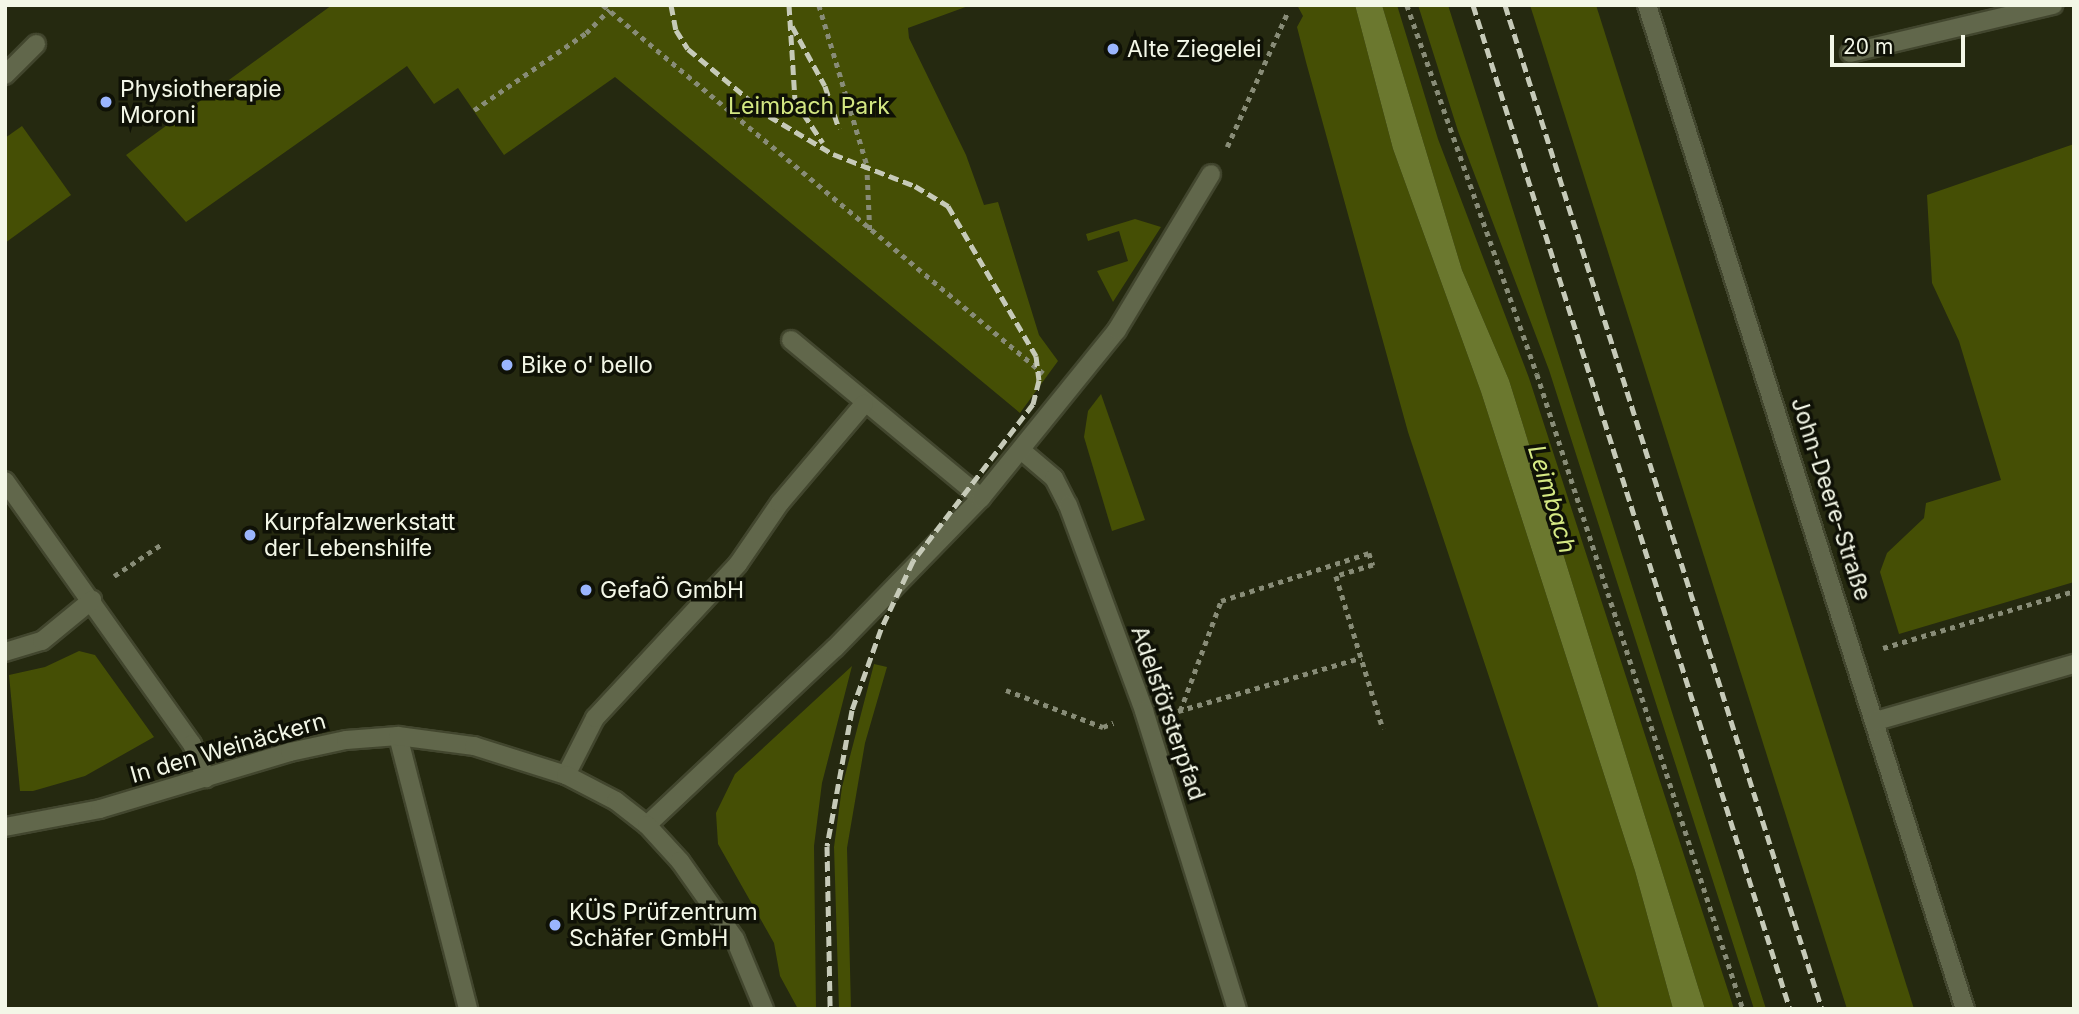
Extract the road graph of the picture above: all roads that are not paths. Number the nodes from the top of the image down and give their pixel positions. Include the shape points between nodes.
1 (1647, 5) edge
2 (2053, 5) edge
3 (36, 44) dead end
4 (1850, 53) dead end
5 (5, 75) edge
6 (1211, 174) road end
7 (791, 340) dead end
8 (864, 404) junction
9 (1021, 450) junction
10 (5, 481) edge
11 (981, 498) junction
12 (90, 597) junction
13 (5, 652) edge
14 (2074, 664) edge
15 (1876, 721) junction
16 (398, 737) junction
17 (565, 775) junction
18 (206, 778) junction
19 (647, 825) junction
20 (5, 827) edge
21 (468, 1009) edge
22 (764, 1009) edge
23 (1237, 1009) edge
24 (1965, 1009) edge

1 - 15 street, John-Deere-Straße
2 - 4 street
3 - 5 street
6 - 9 street via 1136,300 1070,394
7 - 8 street
8 - 11 street
8 - 17 street via 780,503 738,564 595,718
9 - 11 street
9 - 23 street, Adelsförsterpfad via 1061,489 1146,716
10 - 12 street
11 - 19 street via 835,648
12 - 13 street via 42,641
12 - 18 street via 192,744
14 - 15 street
15 - 24 street, John-Deere-Straße
16 - 17 street, In den Weinäckern via 474,746
16 - 18 street, In den Weinäckern via 290,751
16 - 21 street
17 - 19 street, In den Weinäckern via 616,801
18 - 20 street, In den Weinäckern via 100,809
19 - 22 street, In den Weinäckern via 687,869 735,939

